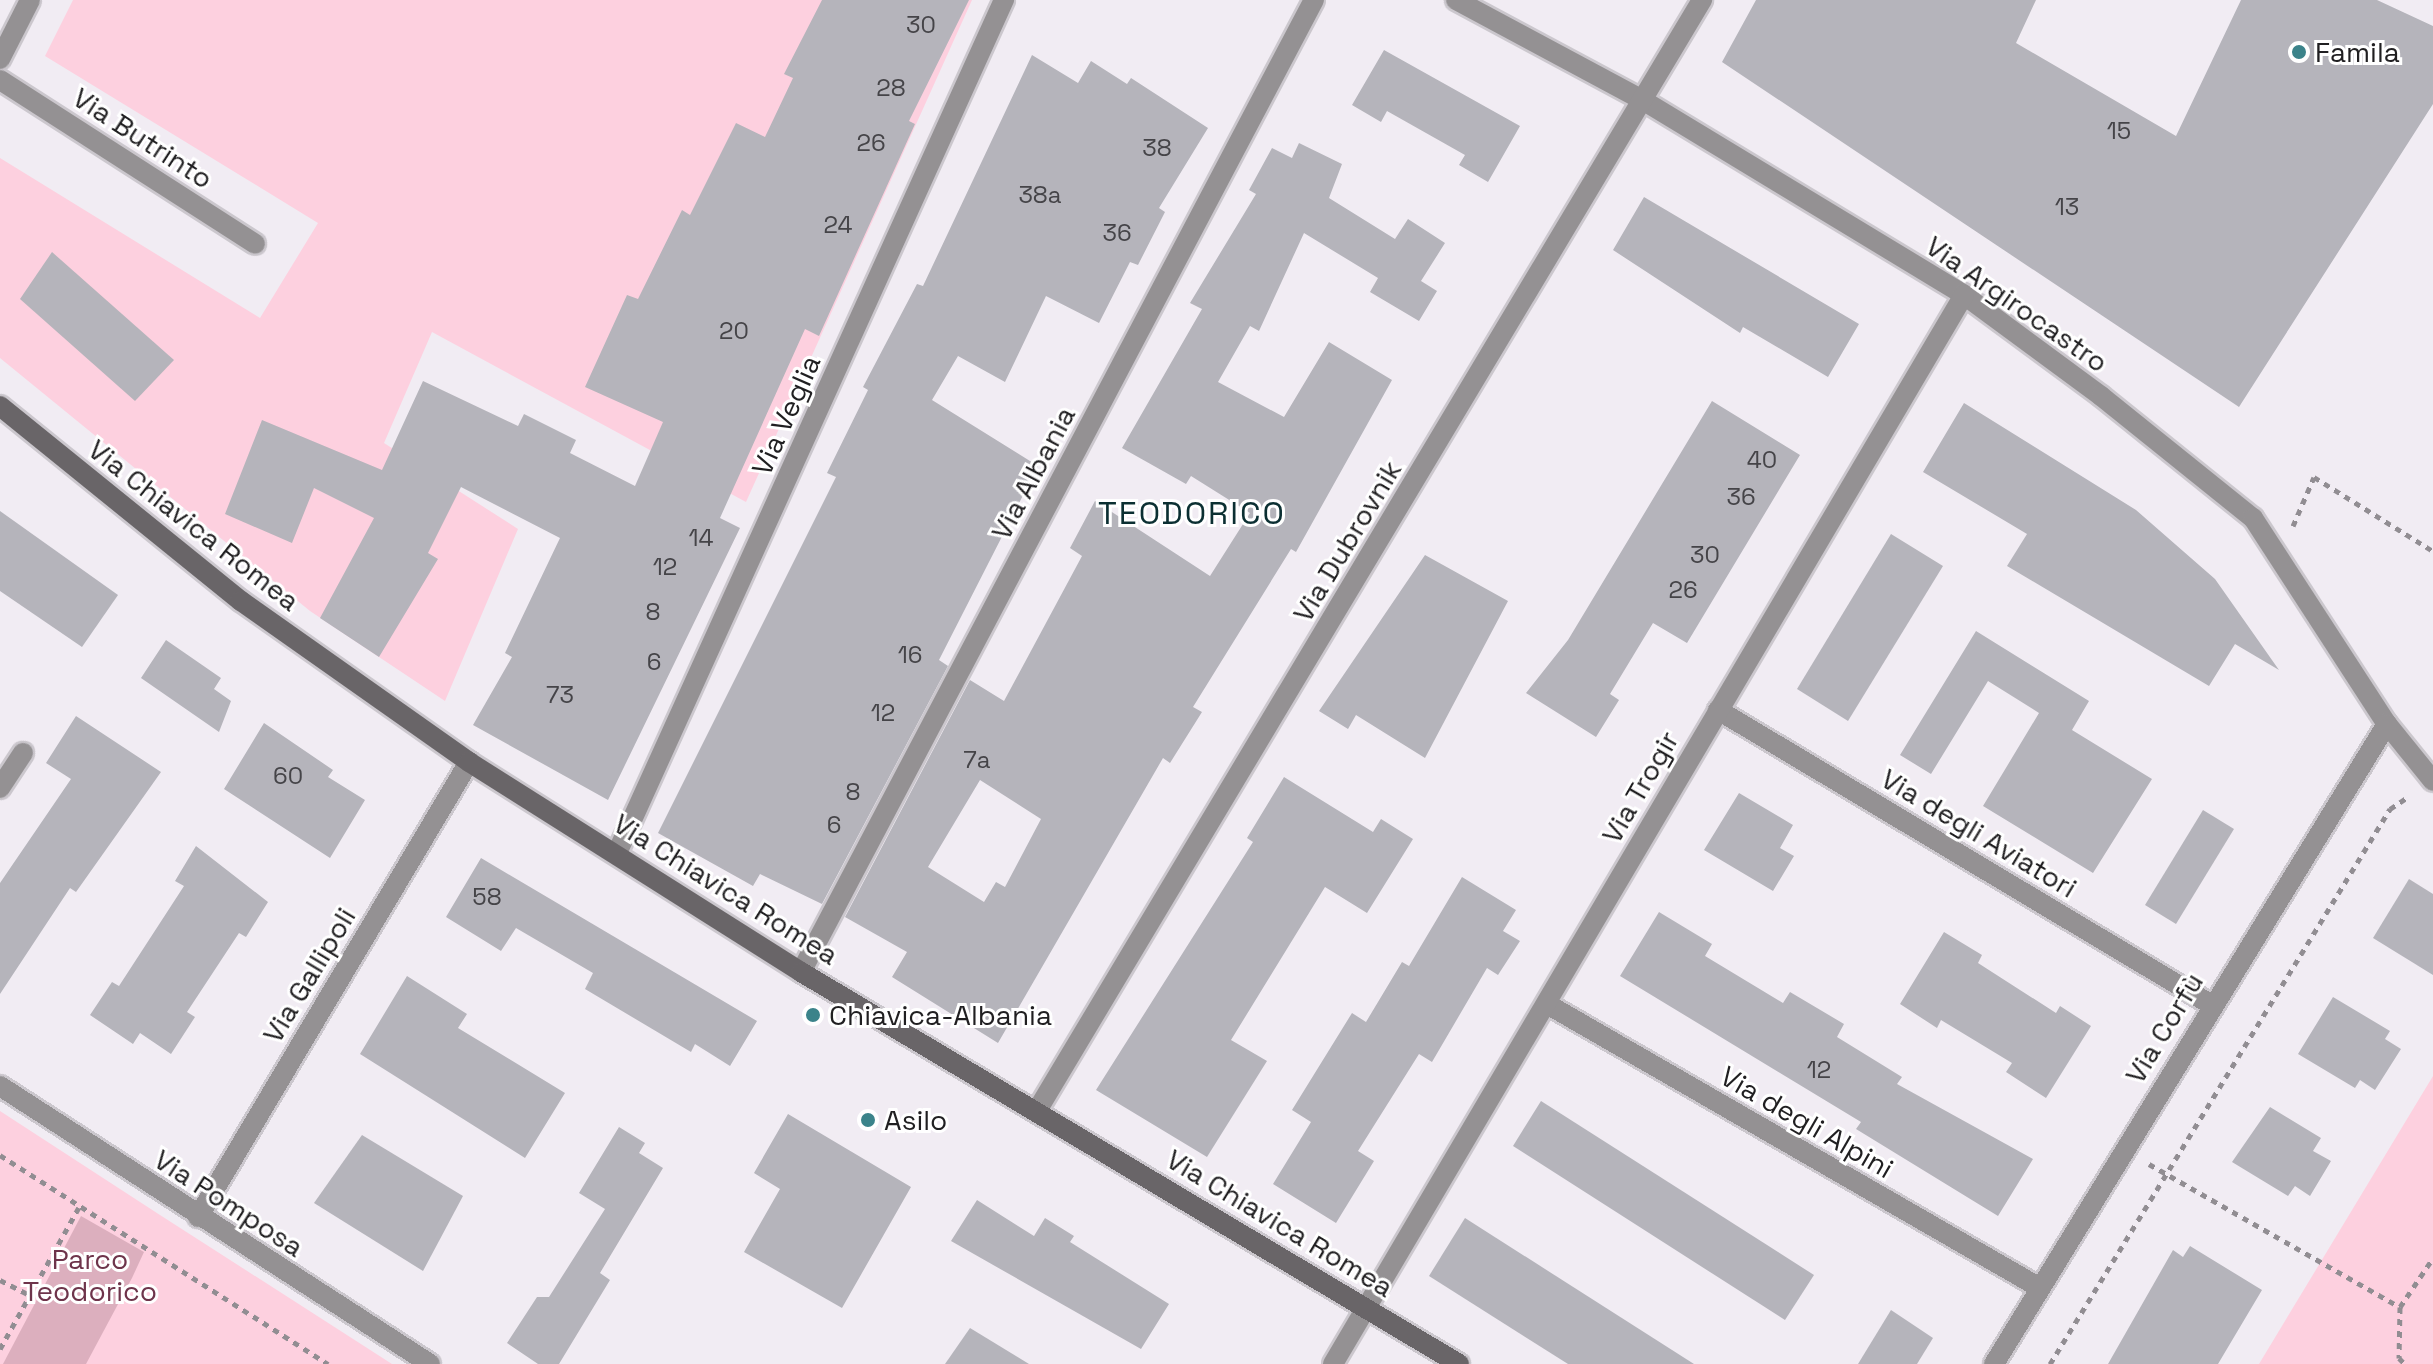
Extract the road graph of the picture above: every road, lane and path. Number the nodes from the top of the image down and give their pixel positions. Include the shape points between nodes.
1 (30, 0) edge
2 (1004, 0) edge
3 (1314, 0) edge
4 (1456, 0) edge
5 (1702, 0) edge
6 (5, 33) edge
7 (0, 59) edge
8 (0, 80) edge
9 (1644, 101) junction
10 (255, 244) dead end
11 (1964, 295) junction
12 (0, 406) edge
13 (2291, 532) dead end
14 (2433, 551) edge
15 (1718, 710) junction
16 (2387, 724) junction
17 (23, 753) dead end
18 (469, 762) junction
19 (2433, 781) edge
20 (0, 788) edge
21 (2403, 805) dead end
22 (617, 853) junction
23 (801, 972) junction
24 (1547, 1004) junction
25 (2210, 1004) junction
26 (0, 1086) edge
27 (1038, 1109) junction
28 (2123, 1150) junction
29 (0, 1155) edge
30 (2167, 1174) junction
31 (79, 1207) junction
32 (198, 1217) junction
33 (2433, 1258) edge
34 (0, 1280) edge
35 (2040, 1288) junction
36 (28, 1294) junction
37 (2400, 1307) junction
38 (1366, 1308) junction
39 (0, 1349) edge
40 (328, 1364) edge
41 (430, 1364) edge
42 (1333, 1364) edge
43 (1459, 1364) edge
44 (1994, 1364) edge
45 (2050, 1364) edge
46 (2405, 1364) edge

1 - 6 street
2 - 22 street, Via Veglia
3 - 23 street, Via Albania
4 - 9 street, Via Argirocastro
5 - 9 street, Via Dubrovnik
6 - 7 street
8 - 10 street, Via Butrinto
9 - 11 street, Via Argirocastro
9 - 27 street, Via Dubrovnik
11 - 15 street, Via Trogir
11 - 16 street, Via Argirocastro via 2253,518
12 - 18 street, Via Chiavica Romea via 241,601
13 - 14 path via 2314,477
15 - 24 street, Via Trogir
15 - 25 street, Via degli Aviatori
16 - 19 street, Via Argirocastro
16 - 25 street, Via Corfù
17 - 20 street
18 - 22 street, Via Chiavica Romea
18 - 32 street, Via Gallipoli
21 - 30 path via 2390,809
22 - 23 street, Via Chiavica Romea
23 - 27 street, Via Chiavica Romea
24 - 35 street, Via degli Alpini
24 - 38 street, Via Trogir
25 - 28 street, Via Corfù
26 - 32 street, Via Pomposa
27 - 38 street, Via Chiavica Romea
28 - 30 path
28 - 35 street, Via Corfù
29 - 31 path
30 - 37 path
30 - 45 path
31 - 36 path
31 - 40 path
32 - 41 street, Via Pomposa
33 - 37 path
34 - 36 path
35 - 44 street, Via Corfù
36 - 39 path
37 - 46 path via 2399,1358
38 - 42 street, Via Trogir
38 - 43 street, Via Chiavica Romea

